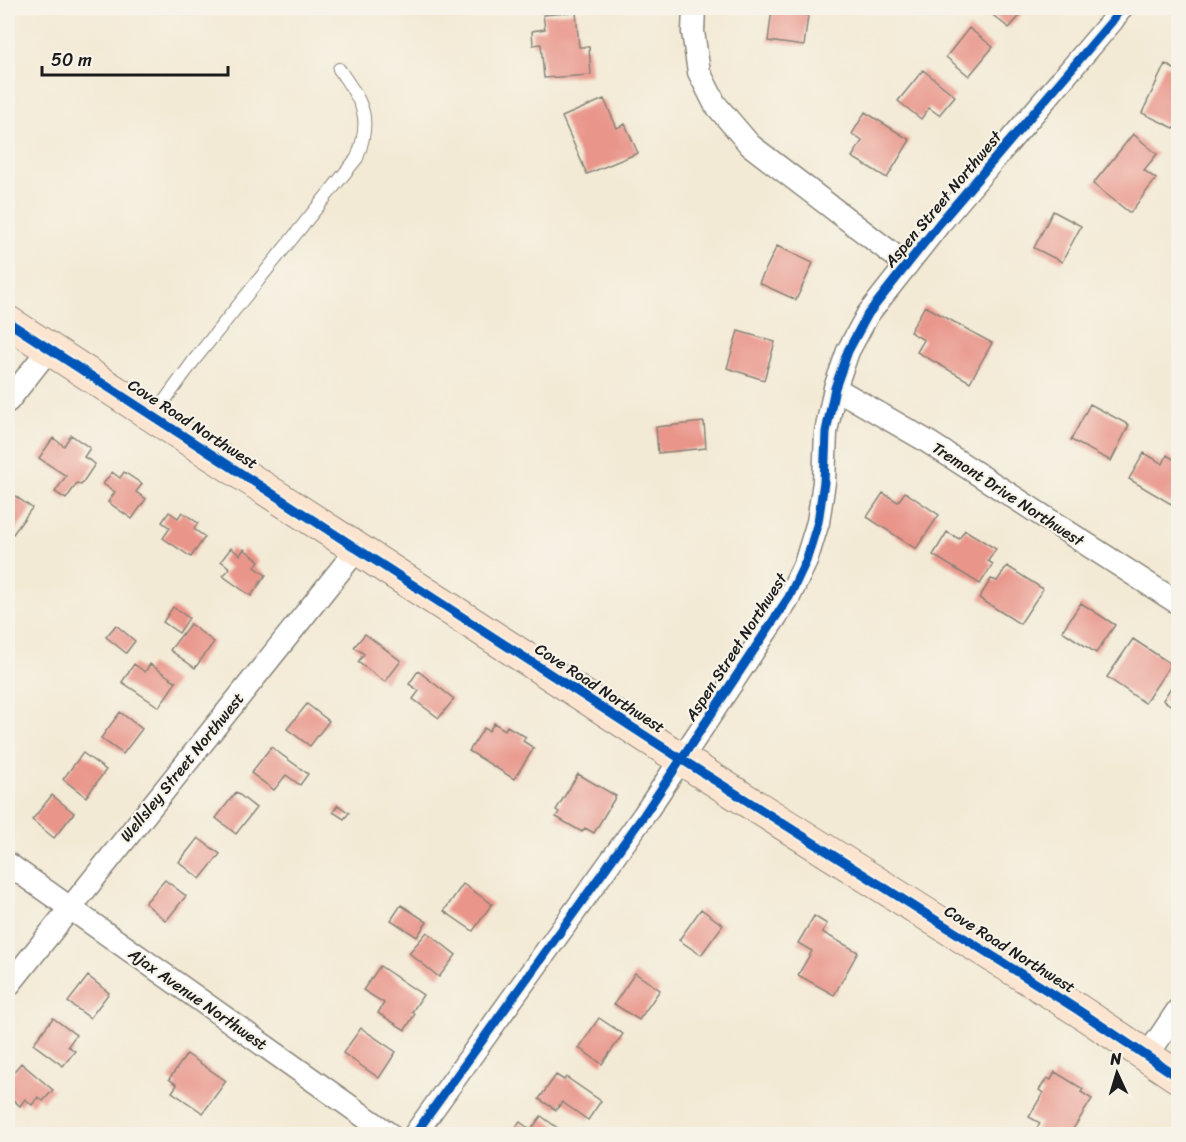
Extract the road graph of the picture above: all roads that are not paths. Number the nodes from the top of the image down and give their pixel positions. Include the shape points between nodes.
1 (694, 8) edge
2 (1121, 8) edge
3 (339, 69) dead end
4 (907, 265) junction
5 (8, 322) edge
6 (49, 349) junction
7 (836, 388) junction
8 (8, 401) edge
9 (153, 416) junction
10 (358, 548) junction
11 (1179, 603) edge
12 (681, 759) junction
13 (8, 864) edge
14 (69, 908) junction
15 (8, 986) edge
16 (1179, 1010) edge
17 (1148, 1056) junction
18 (1179, 1077) edge
19 (389, 1134) edge
20 (415, 1134) edge

1 - 4 street via 699,72 715,104 750,146
2 - 4 street, Aspen Street Northwest
3 - 9 lane via 360,100 365,119 364,139 357,158
4 - 7 street, Aspen Street Northwest via 868,315 848,351
5 - 6 main road, Cove Road Northwest
6 - 8 street
6 - 9 main road, Cove Road Northwest
7 - 11 street, Tremont Drive Northwest via 925,440
7 - 12 street, Aspen Street Northwest via 826,432 818,522 806,561 789,597
9 - 10 main road, Cove Road Northwest
10 - 12 main road, Cove Road Northwest
10 - 14 street, Wellsley Street Northwest
12 - 17 main road, Cove Road Northwest
12 - 20 street, Aspen Street Northwest
13 - 14 street, Ajax Avenue Northwest
14 - 15 street, Wellsley Street Northwest
14 - 19 street, Ajax Avenue Northwest
16 - 17 street
17 - 18 main road, Cove Road Northwest

